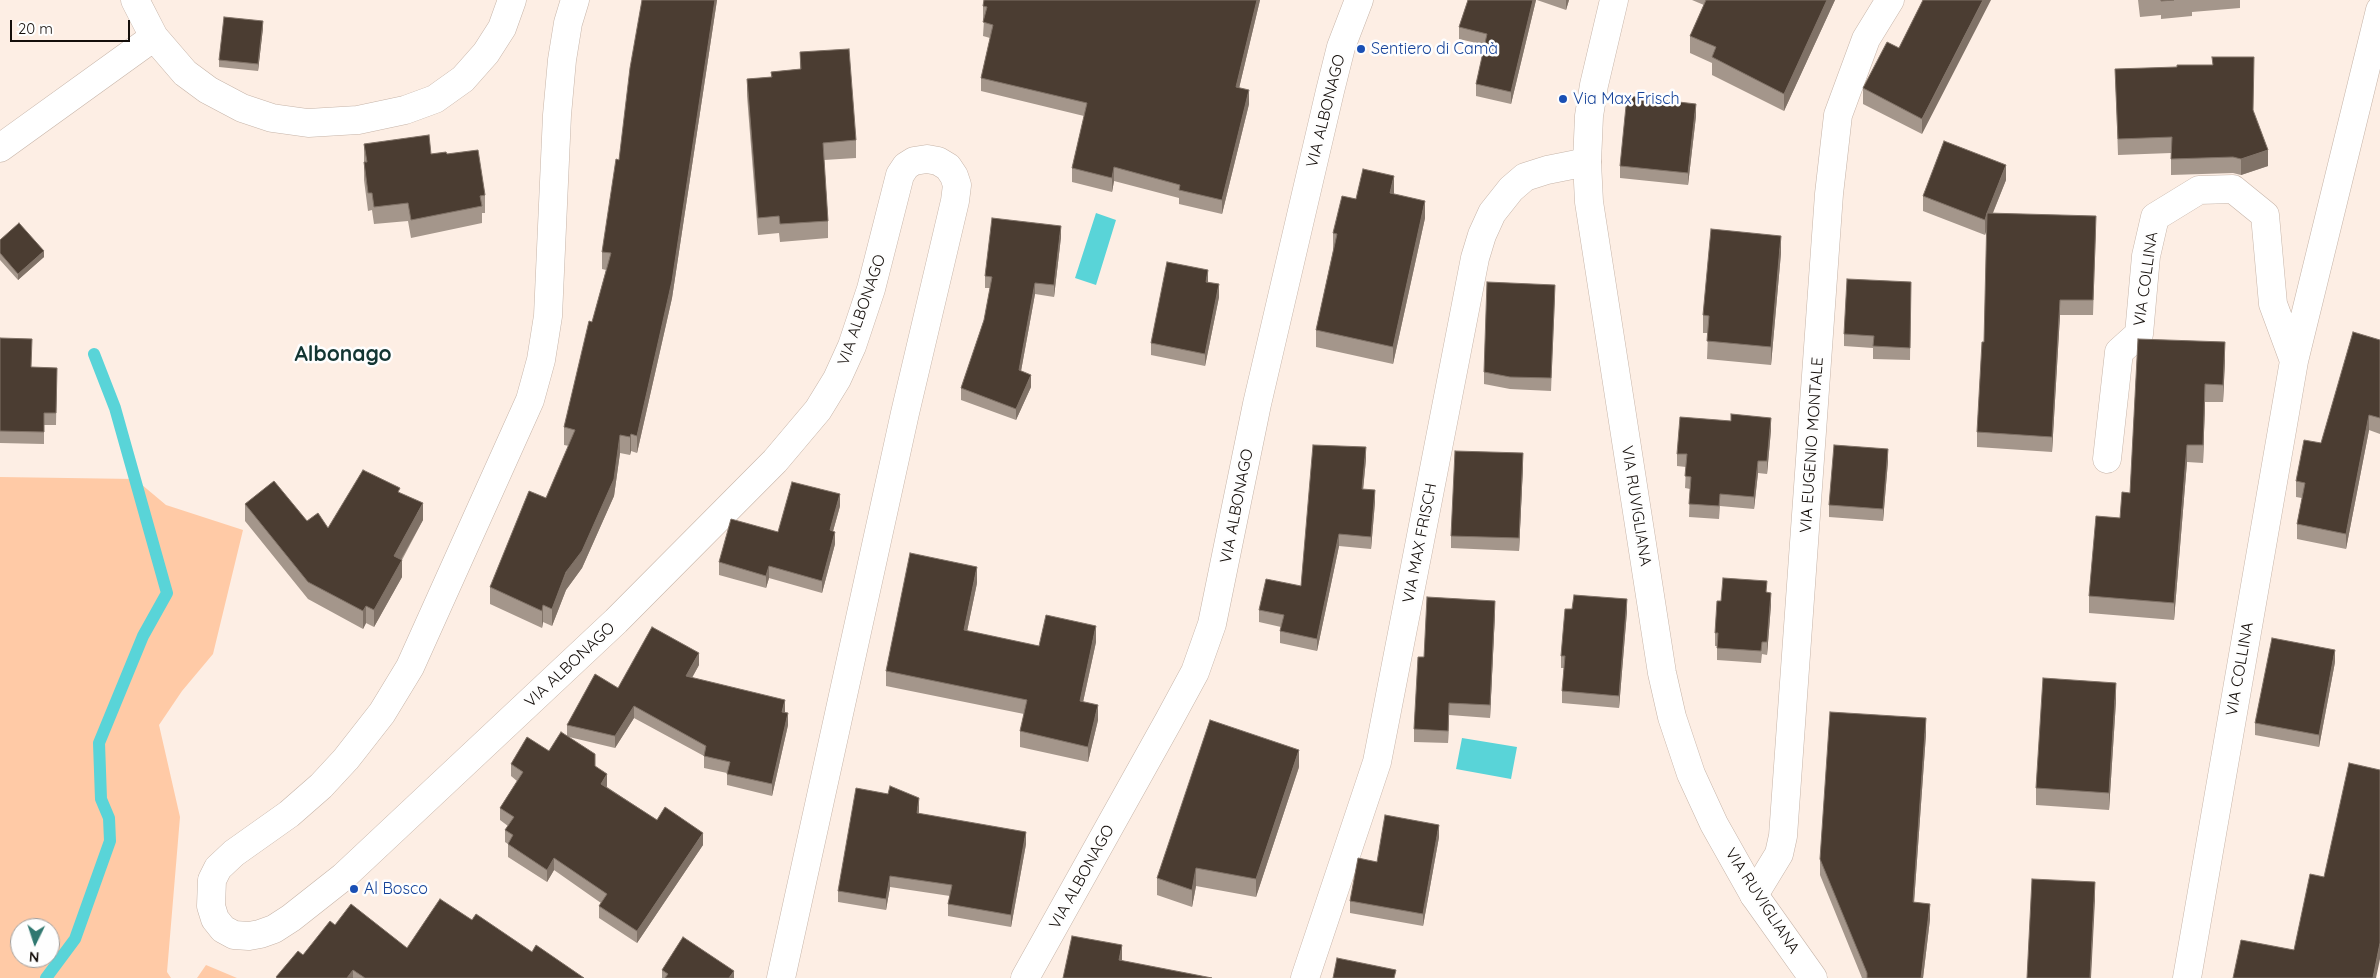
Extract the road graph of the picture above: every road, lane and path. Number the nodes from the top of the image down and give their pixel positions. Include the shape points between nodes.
1 (135, 0) edge
2 (512, 0) edge
3 (575, 0) edge
4 (1359, 0) edge
5 (1614, 0) edge
6 (1890, 0) edge
7 (2380, 10) edge
8 (154, 37) junction
9 (0, 148) edge
10 (1587, 162) junction
11 (2294, 361) junction
12 (2107, 459) dead end
13 (1754, 895) junction
14 (781, 978) edge
15 (1025, 978) edge
16 (1304, 978) edge
17 (1813, 978) edge
18 (2186, 978) edge

1 - 8 street
2 - 8 street via 502,28 463,79 435,99 405,110 358,120 308,123 272,118 242,108 185,74
3 - 14 street, VIA ALBONAGO via 562,60 557,116 548,316 530,400 410,667 382,713 321,786 218,868 212,880 211,906 223,929 234,934 260,934 291,918 343,877 580,656 776,461 818,410 852,346 871,289 900,175 914,161 938,161 954,176 956,200 905,413
4 - 15 street, VIA ALBONAGO via 1341,46 1328,100 1257,404 1212,624 1195,672 1170,720
5 - 10 street, VIA RUVIGLIANA via 1594,86
6 - 13 street, VIA EUGENIO MONTALE via 1866,39 1838,114 1829,194 1783,836 1780,854
7 - 11 street, VIA COLLINA
8 - 9 street
10 - 13 street, VIA RUVIGLIANA via 1589,202 1666,691 1691,774 1714,824
10 - 16 street, VIA MAX FRISCH via 1526,177 1511,189 1492,213 1482,235 1377,762
11 - 12 street, VIA COLLINA via 2273,304 2264,215 2233,189 2199,190 2156,217 2146,256 2139,334 2119,352
11 - 18 street, VIA COLLINA
13 - 17 street, VIA RUVIGLIANA

